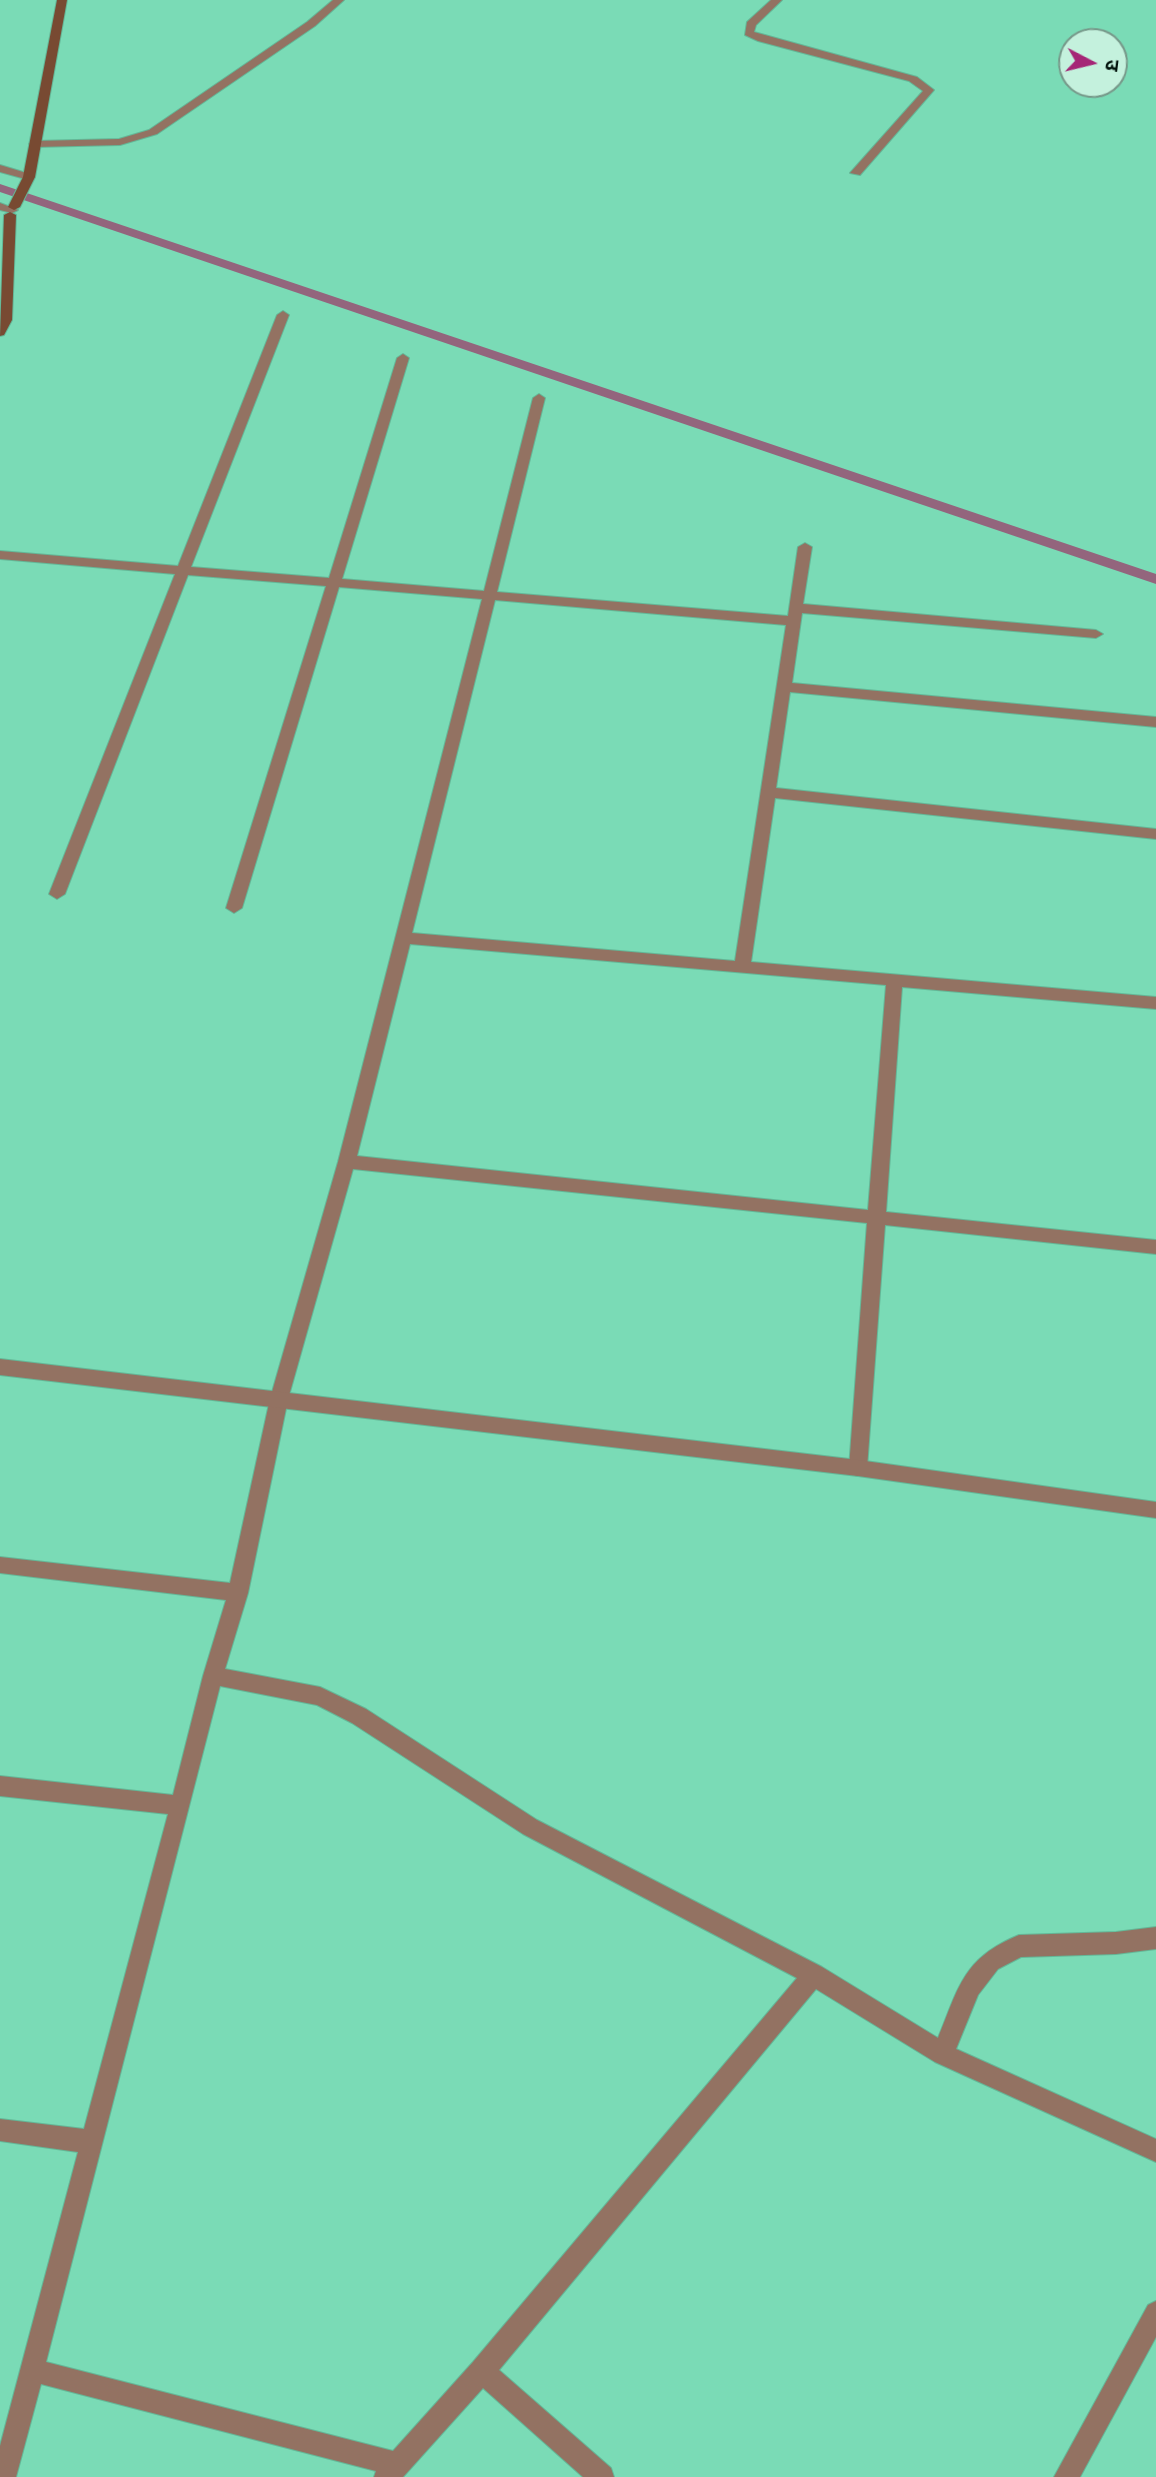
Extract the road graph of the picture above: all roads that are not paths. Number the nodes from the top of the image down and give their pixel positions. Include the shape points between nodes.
1 (62, 0) edge
2 (339, 0) edge
3 (777, 0) edge
4 (36, 144) junction
5 (0, 168) edge
6 (856, 173) dead end
7 (27, 181) junction
8 (9, 210) edge
9 (0, 230) edge
10 (283, 315) dead end
11 (0, 332) edge
12 (403, 358) dead end
13 (539, 398) dead end
14 (805, 547) dead end
15 (0, 555) edge
16 (183, 570) junction
17 (334, 583) junction
18 (489, 595) junction
19 (795, 614) junction
20 (1096, 634) dead end
21 (784, 687) junction
22 (1156, 722) edge
23 (768, 792) junction
24 (1156, 834) edge
25 (57, 894) dead end
26 (234, 908) dead end
27 (404, 938) junction
28 (742, 969) junction
29 (894, 982) junction
30 (1156, 1003) edge
31 (347, 1162) junction
32 (876, 1217) junction
33 (1156, 1247) edge
34 (0, 1367) edge
35 (279, 1399) junction
36 (858, 1468) junction
37 (1156, 1510) edge
38 (0, 1566) edge
39 (238, 1593) junction
40 (213, 1676) junction
41 (0, 1786) edge
42 (181, 1806) junction
43 (1156, 1938) edge
44 (814, 1975) junction
45 (943, 2054) junction
46 (0, 2130) edge
47 (93, 2142) junction
48 (1156, 2151) edge
49 (1156, 2313) edge
50 (32, 2370) junction
51 (482, 2371) junction
52 (391, 2471) edge
53 (4, 2477) edge
54 (602, 2477) edge
55 (1066, 2477) edge

1 - 4 main road
2 - 4 street via 153,132 120,142
3 - 6 street via 751,24 749,33 913,79 929,90
4 - 7 main road
5 - 7 street
7 - 8 main road
8 - 9 main road
8 - 11 main road via 6,320
10 - 16 street
12 - 17 street
13 - 18 street
14 - 19 street
15 - 16 street
16 - 17 street
16 - 25 street
17 - 18 street
17 - 26 street
18 - 19 street
18 - 27 street
19 - 20 street
19 - 21 street
21 - 22 street
21 - 23 street
23 - 24 street
23 - 28 street
27 - 28 street
27 - 31 street
28 - 29 street
29 - 30 street
29 - 32 street
31 - 32 street
31 - 35 street
32 - 33 street
32 - 36 street
34 - 35 street
35 - 36 street
35 - 39 street
36 - 37 street
38 - 39 street
39 - 40 street
40 - 42 street
40 - 44 street via 320,1696 399,1741 530,1827
41 - 42 street
42 - 47 street
43 - 45 street via 1019,1947 990,1961 970,1989
44 - 45 street
44 - 51 street
45 - 48 street
46 - 47 street
47 - 50 street
49 - 55 street
50 - 52 street
50 - 53 street
51 - 52 street
51 - 54 street

